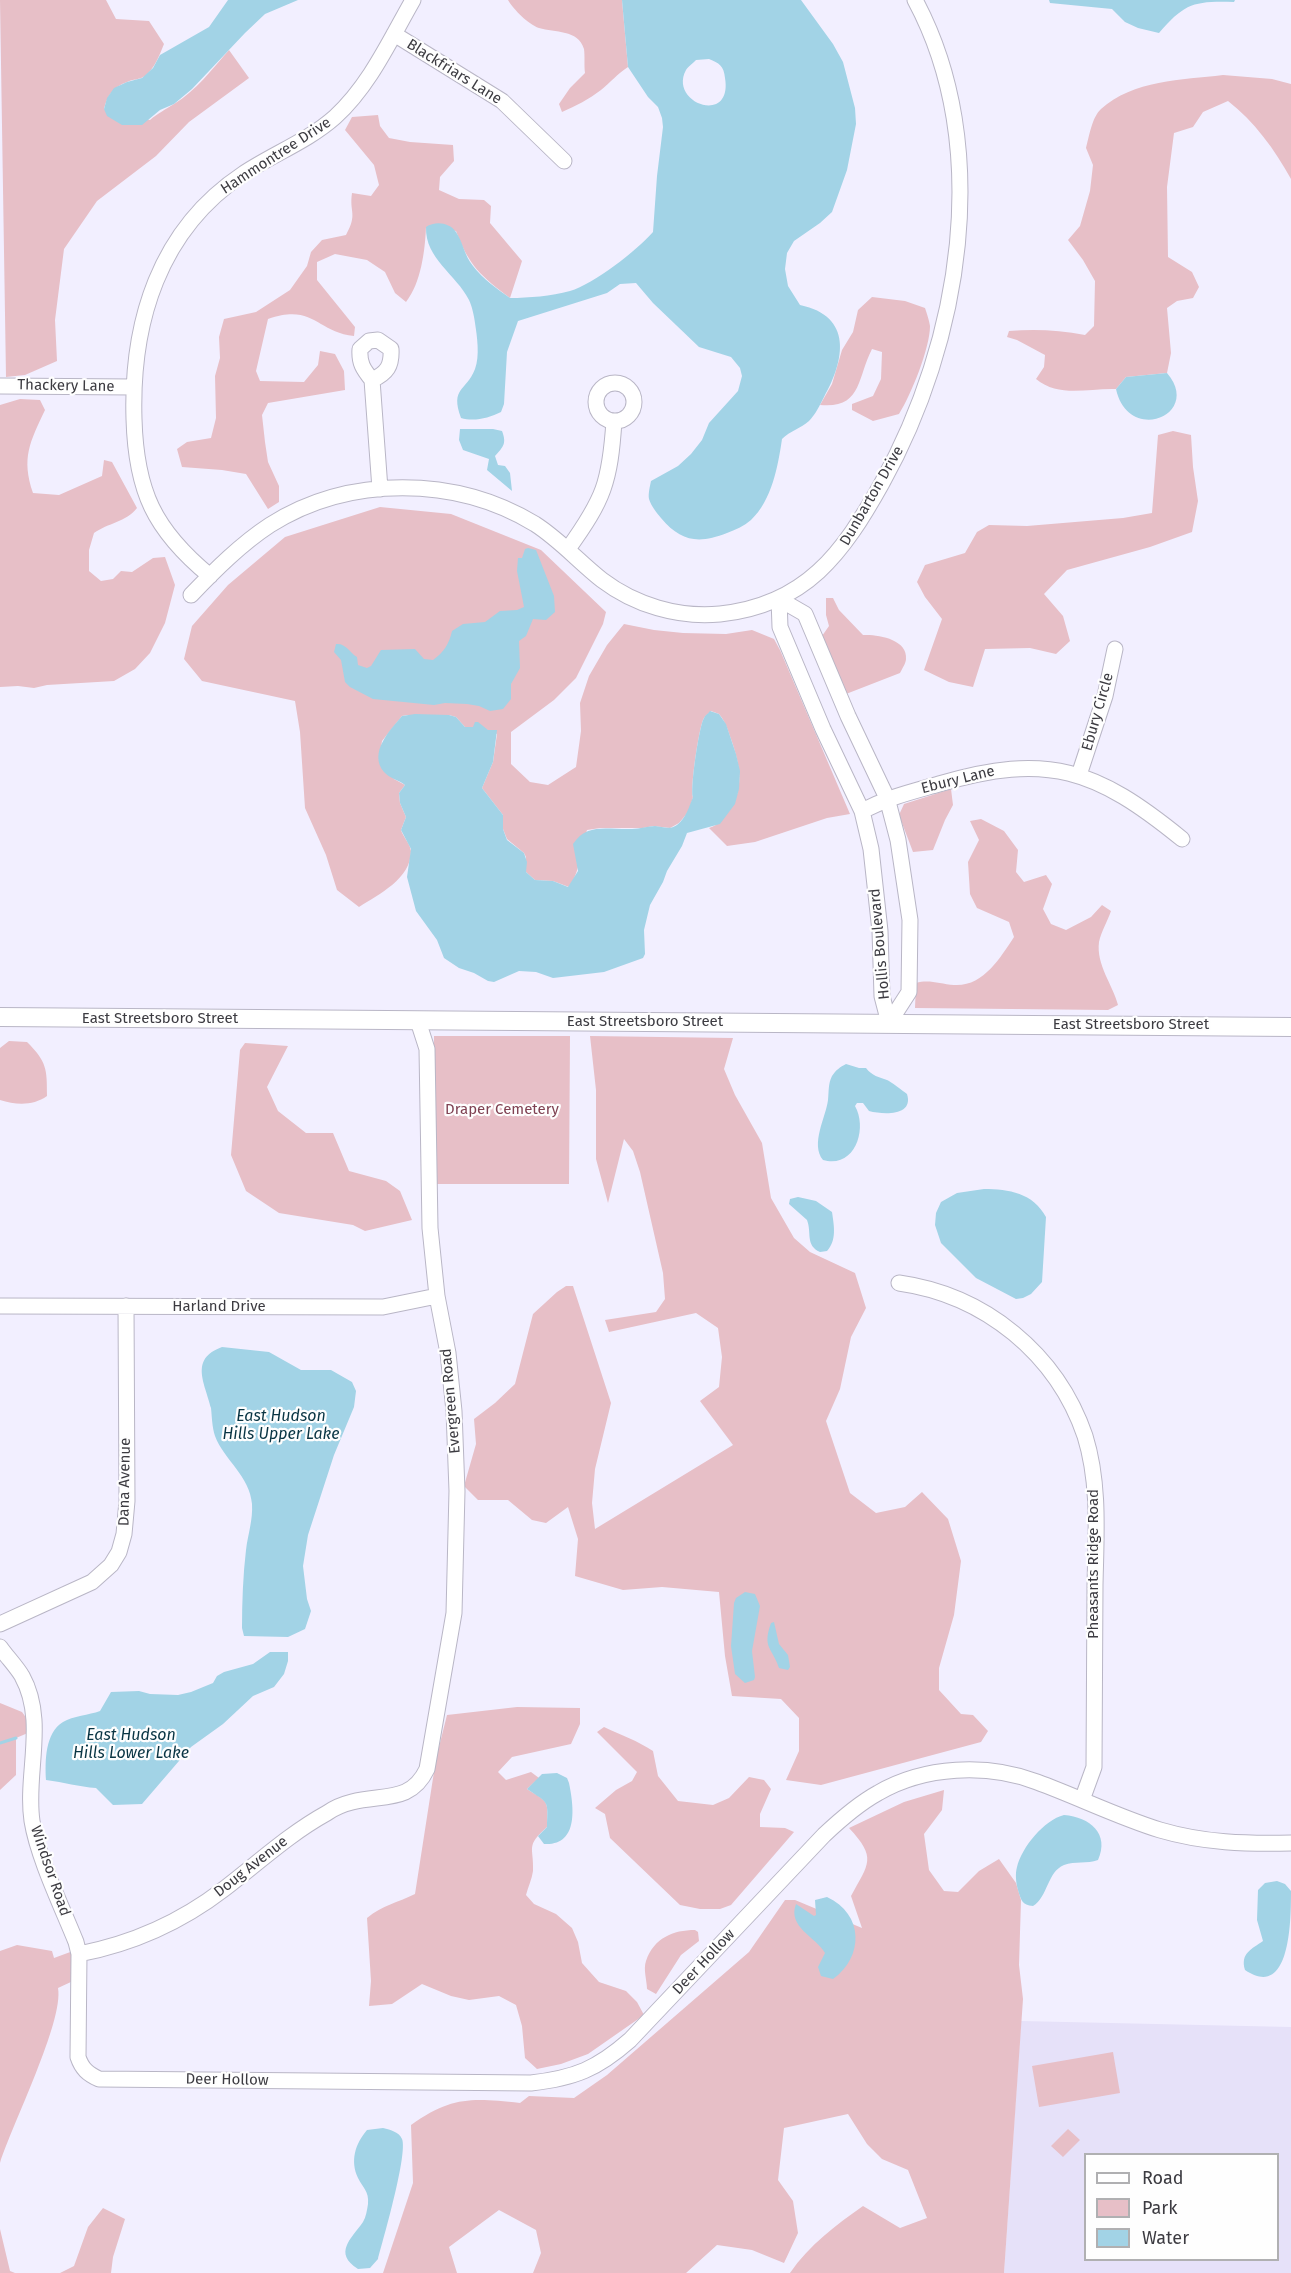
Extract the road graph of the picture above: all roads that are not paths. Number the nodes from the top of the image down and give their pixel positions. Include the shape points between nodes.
1 (413, 0) edge
2 (915, 0) edge
3 (394, 34) junction
4 (564, 161) dead end
5 (372, 380) dead end
6 (0, 386) edge
7 (133, 387) junction
8 (614, 421) dead end
9 (380, 489) junction
10 (568, 549) junction
11 (210, 576) junction
12 (191, 595) dead end
13 (779, 599) junction
14 (1115, 649) dead end
15 (1079, 775) junction
16 (887, 798) junction
17 (862, 811) junction
18 (1182, 839) dead end
19 (0, 1017) edge
20 (418, 1021) junction
21 (889, 1023) junction
22 (1291, 1027) edge
23 (900, 1283) dead end
24 (437, 1296) junction
25 (0, 1306) edge
26 (126, 1306) junction
27 (0, 1624) edge
28 (0, 1647) edge
29 (422, 1780) joint
30 (1082, 1800) junction
31 (1291, 1844) edge
32 (79, 1954) junction
33 (81, 2066) joint

1 - 3 street, Hammontree Drive
2 - 13 street, Dunbarton Drive via 933,36 950,90 956,129 959,177 955,262 938,350 903,443 864,515 839,552
3 - 4 street, Blackfriars Lane via 502,101
3 - 7 street, Hammontree Drive via 360,90 335,117 241,175 214,197 185,230 166,258 149,296 137,343
5 - 9 street
6 - 7 street, Thackery Lane
7 - 11 street, Hammontree Drive via 137,467 150,506 175,543
8 - 10 street via 612,459 605,488 594,512
9 - 10 street, Dunbarton Drive via 428,489 473,497 536,525
9 - 11 street, Dunbarton Drive via 329,498 286,516 260,532
10 - 13 street, Dunbarton Drive via 621,593 676,612 721,614
11 - 12 street, Dunbarton Drive
13 - 16 street, Hollis Boulevard via 805,614
13 - 17 street, Hollis Boulevard via 780,627
14 - 15 street, Ebury Circle
15 - 16 street, Ebury Lane via 1041,768 994,770
15 - 18 street, Ebury Lane via 1121,793
16 - 17 street, Ebury Lane
16 - 21 street, Hollis Boulevard via 898,840 910,920 909,992
17 - 21 street, Hollis Boulevard via 871,849 882,996
19 - 20 main road, East Streetsboro Street
20 - 21 main road, East Streetsboro Street
20 - 24 street, Evergreen Road via 427,1049 430,1228
21 - 22 main road, East Streetsboro Street
23 - 30 street, Pheasants Ridge Road via 963,1301 986,1312 1028,1344 1057,1379 1085,1437 1096,1505 1096,1540 1094,1767
24 - 26 street, Harland Drive via 383,1307
24 - 29 street, Evergreen Road via 454,1411 456,1572 453,1613
25 - 26 street, Harland Drive
26 - 27 street, Dana Avenue via 127,1501 119,1552 92,1582
28 - 32 street, Windsor Road via 22,1676 32,1702 33,1824
29 - 32 street, Doug Avenue via 405,1793 351,1802 328,1811 185,1915 137,1938
30 - 31 street, Deer Hollow via 1160,1830 1197,1839
30 - 33 street, Deer Hollow via 1012,1774 981,1770 921,1776 878,1793 851,1810 824,1835 630,2040 606,2061 556,2080 520,2083 99,2079
32 - 33 street, Windsor Road

